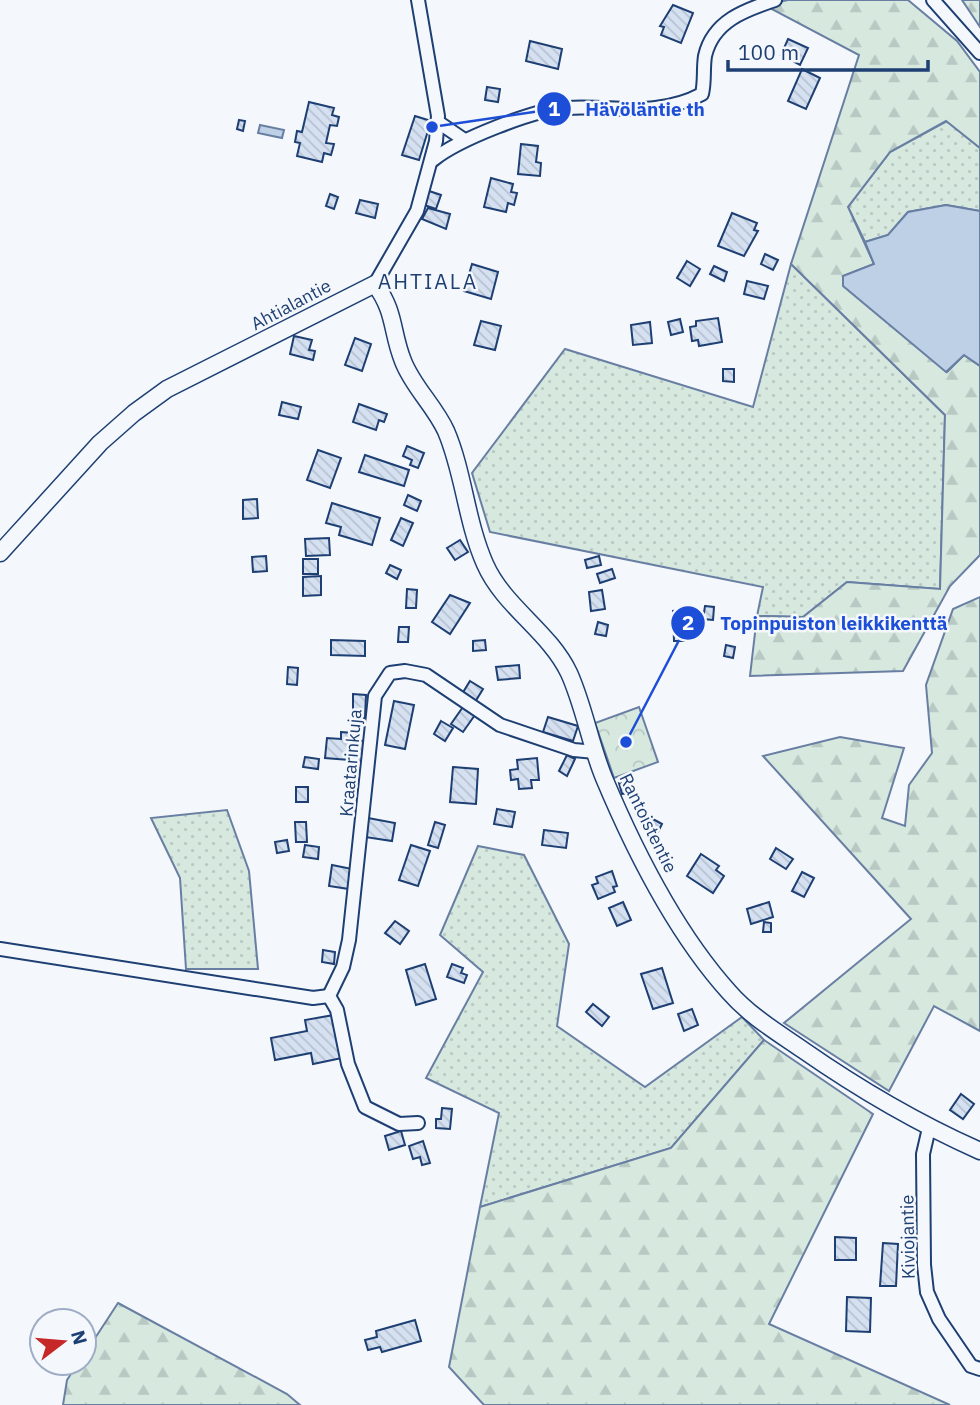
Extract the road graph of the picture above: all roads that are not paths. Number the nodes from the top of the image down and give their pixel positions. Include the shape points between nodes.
1 (418, 0) edge
2 (775, 0) edge
3 (933, 0) edge
4 (980, 52) edge
5 (438, 122) junction
6 (463, 139) junction
7 (433, 160) junction
8 (375, 284) junction
9 (0, 553) edge
10 (595, 752) junction
11 (0, 949) edge
12 (329, 996) junction
13 (418, 1123) dead end
14 (929, 1128) junction
15 (980, 1152) edge
16 (980, 1369) edge

1 - 5 street
2 - 6 street via 749,9 718,29 705,56 702,94 683,104 654,111 562,108
3 - 4 street
5 - 6 street
5 - 7 street
6 - 7 street
7 - 8 street via 417,211
8 - 9 street, Ahtialantie via 167,389 100,443
8 - 10 street, Rantoistentie via 394,318 409,377 435,411 450,442 485,565 521,616 565,665
10 - 12 street, Kraatarinkuja via 575,750 500,725 426,675 390,673 375,696 349,940
10 - 14 street, Rantoistentie via 627,830 663,895 728,991 758,1019 818,1061
11 - 12 street via 313,998
12 - 13 street via 365,1107 399,1124
14 - 15 street, Rantoistentie
14 - 16 street, Kiviojantie via 923,1154 927,1292 971,1366

